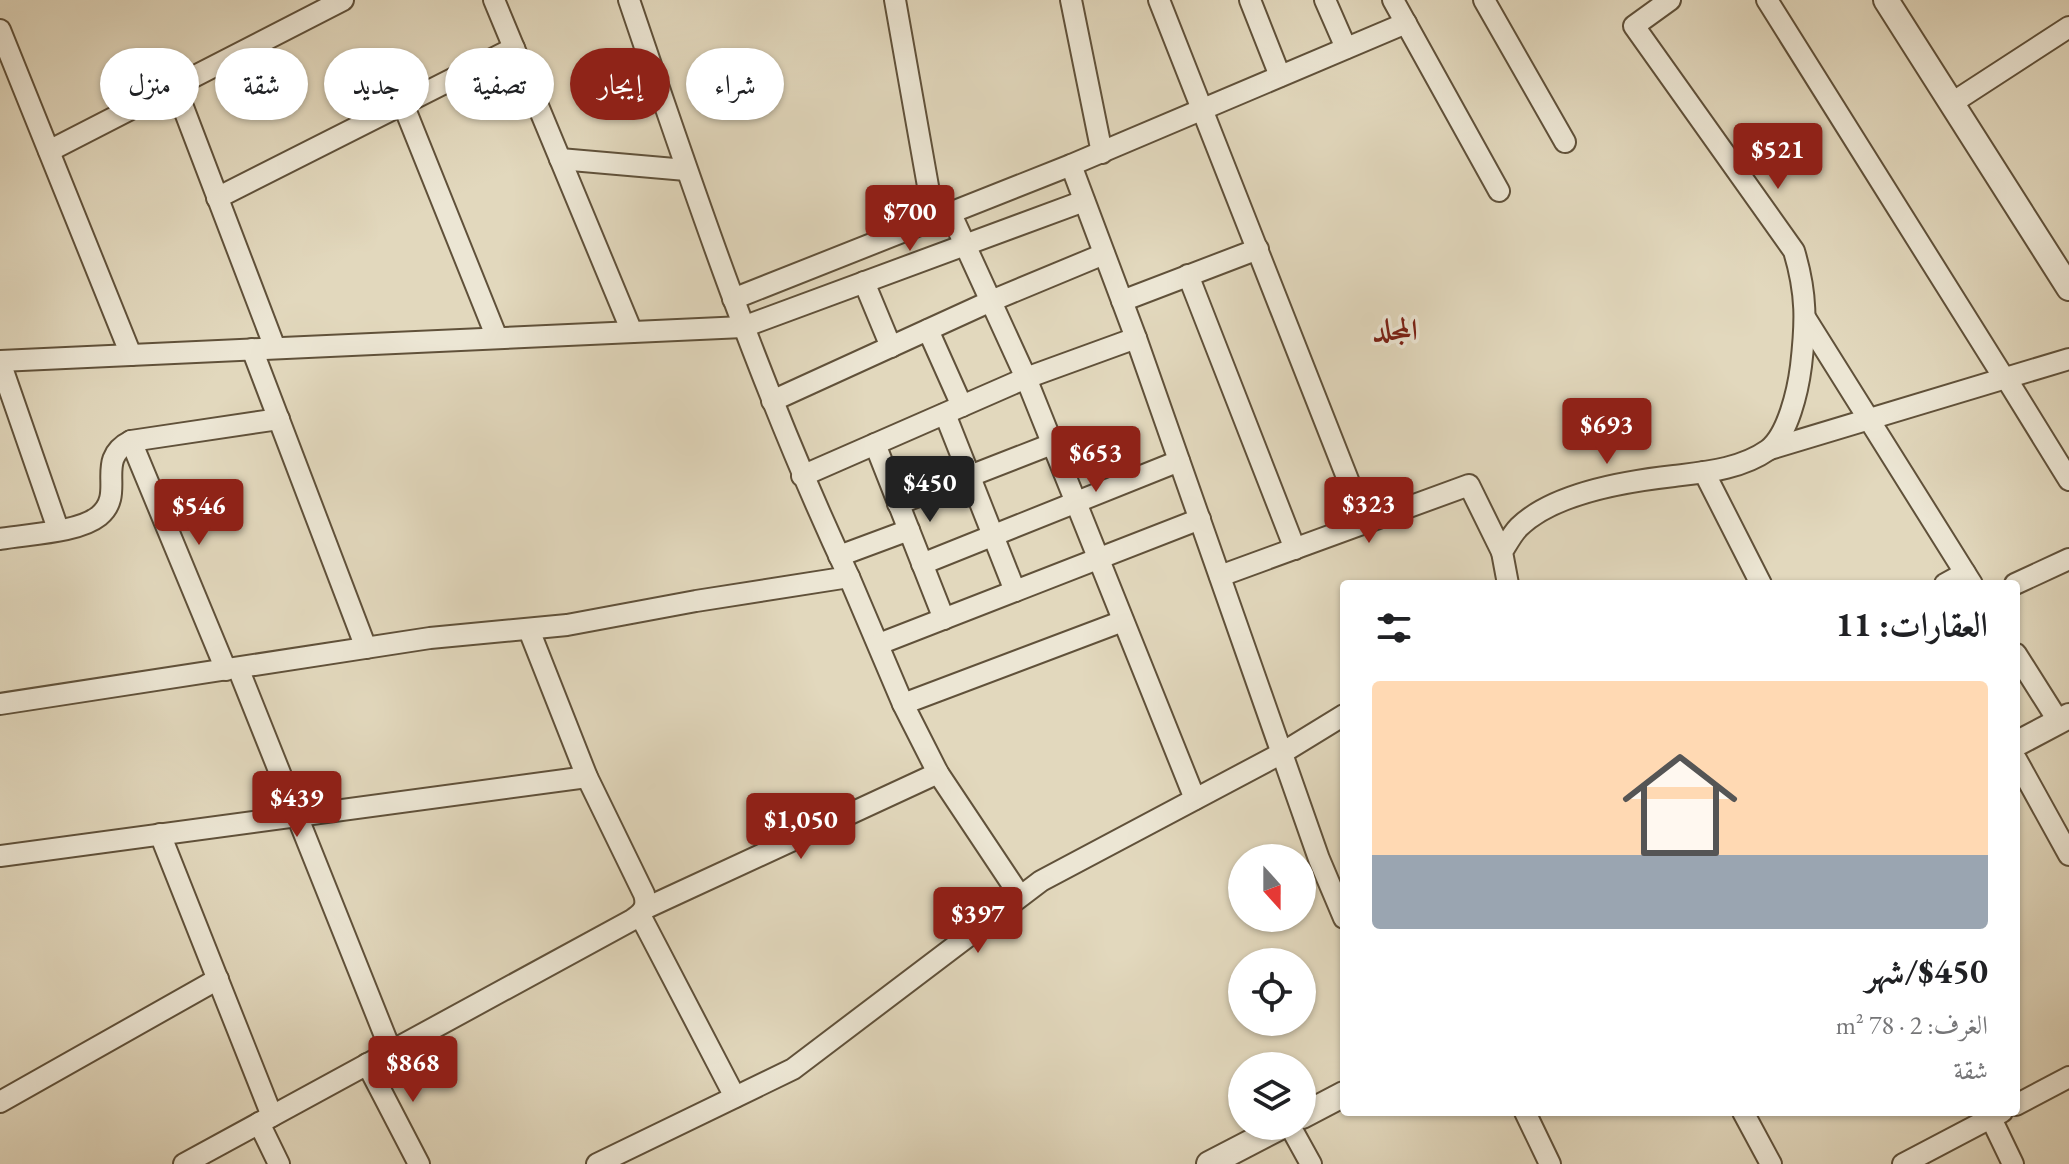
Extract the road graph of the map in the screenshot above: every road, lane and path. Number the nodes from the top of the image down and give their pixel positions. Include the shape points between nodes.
1 (343, 0) edge
2 (494, 0) edge
3 (629, 0) edge
4 (895, 0) edge
5 (1071, 0) edge
6 (1159, 0) edge
7 (1250, 0) edge
8 (1325, 0) edge
9 (1393, 0) edge
10 (1484, 0) edge
11 (1670, 0) edge
12 (1767, 0) edge
13 (1886, 0) edge
14 (305, 10) edge
15 (1406, 23) junction
16 (2069, 27) edge
17 (0, 30) edge
18 (514, 48) edge
19 (1346, 48) junction
20 (199, 72) edge
21 (1280, 76) junction
22 (1952, 103) junction
23 (1203, 109) junction
24 (109, 120) edge
25 (188, 120) edge
26 (371, 120) edge
27 (409, 120) edge
28 (544, 120) edge
29 (1565, 142) dead end
30 (49, 151) junction
31 (1102, 153) junction
32 (560, 159) junction
33 (1071, 165) junction
34 (686, 170) junction
35 (1499, 191) dead end
36 (217, 198) junction
37 (1084, 201) junction
38 (942, 216) junction
39 (965, 245) junction
40 (1258, 249) junction
41 (1104, 254) junction
42 (1188, 275) junction
43 (864, 282) junction
44 (2069, 288) edge
45 (733, 299) junction
46 (991, 301) junction
47 (1122, 301) junction
48 (1806, 319) junction
49 (743, 327) junction
50 (928, 330) junction
51 (632, 332) junction
52 (497, 338) junction
53 (1136, 338) junction
54 (891, 347) junction
55 (275, 348) junction
56 (252, 349) junction
57 (131, 355) junction
58 (2069, 359) edge
59 (0, 361) edge
60 (1026, 378) junction
61 (2005, 378) junction
62 (772, 401) junction
63 (954, 410) junction
64 (279, 419) junction
65 (1869, 419) junction
66 (131, 441) junction
67 (875, 444) junction
68 (1052, 444) junction
69 (1770, 449) junction
70 (1179, 461) junction
71 (1704, 472) junction
72 (802, 476) junction
73 (970, 476) junction
74 (2069, 480) edge
75 (1076, 502) junction
76 (898, 504) junction
77 (1200, 519) junction
78 (1365, 523) junction
79 (58, 529) junction
80 (909, 530) junction
81 (993, 535) junction
82 (0, 539) edge
83 (1295, 549) junction
84 (1502, 552) junction
85 (839, 556) junction
86 (1098, 558) junction
87 (2069, 559) edge
88 (922, 564) junction
89 (1220, 576) junction
90 (849, 577) junction
91 (1969, 579) edge
92 (1507, 580) edge
93 (1759, 580) edge
94 (2020, 582) edge
95 (1015, 591) junction
96 (944, 619) junction
97 (1123, 621) junction
98 (529, 630) junction
99 (879, 644) junction
100 (366, 648) junction
101 (2020, 659) edge
102 (232, 669) junction
103 (0, 704) edge
104 (903, 704) junction
105 (1340, 717) edge
106 (2064, 719) edge
107 (2020, 742) edge
108 (1282, 753) junction
109 (2020, 766) edge
110 (938, 773) junction
111 (587, 777) junction
112 (1195, 799) junction
113 (297, 816) junction
114 (160, 834) junction
115 (1, 852) edge
116 (2069, 855) edge
117 (1020, 896) junction
118 (1340, 909) edge
119 (642, 912) junction
120 (218, 979) junction
121 (391, 1051) junction
122 (367, 1064) junction
123 (2069, 1077) edge
124 (1340, 1096) edge
125 (735, 1097) junction
126 (0, 1102) edge
127 (2020, 1103) edge
128 (1316, 1109) edge
129 (1527, 1116) edge
130 (1745, 1116) edge
131 (1990, 1116) edge
132 (1995, 1116) edge
133 (265, 1120) junction
134 (1255, 1140) edge
135 (1298, 1140) edge
136 (184, 1164) edge
137 (279, 1164) edge
138 (419, 1164) edge
139 (597, 1164) edge
140 (1209, 1164) edge
141 (1311, 1164) edge
142 (1550, 1164) edge
143 (1771, 1164) edge
144 (1903, 1164) edge
145 (2013, 1164) edge

1 - 14 street
2 - 18 street
3 - 34 street
4 - 38 street
5 - 31 street
6 - 23 street
7 - 21 street
8 - 19 street
9 - 15 street
10 - 29 street
11 - 48 street via 1634,26 1794,251
12 - 61 street
13 - 22 street
14 - 20 street
15 - 19 street
15 - 35 street
16 - 22 street
17 - 30 street
19 - 21 street
21 - 23 street
22 - 44 street
23 - 31 street
23 - 40 street
24 - 30 street
25 - 36 street
26 - 36 street
27 - 52 street
28 - 32 street
30 - 57 street
31 - 33 street
32 - 34 street
32 - 51 street
33 - 37 street
33 - 38 street
34 - 45 street
36 - 55 street
37 - 39 street
37 - 41 street
38 - 39 street
38 - 45 street
39 - 43 street
39 - 46 street
40 - 42 street
40 - 78 street
41 - 46 street
41 - 47 street
42 - 47 street
42 - 83 street
43 - 49 street
43 - 54 street
45 - 49 street
46 - 50 street
46 - 60 street
47 - 53 street
48 - 65 street
48 - 69 street via 1798,394
49 - 51 street
49 - 62 street
50 - 54 street
50 - 63 street
51 - 52 street
52 - 55 street
53 - 60 street
53 - 70 street
54 - 62 street
55 - 56 street
56 - 57 street
56 - 64 street
57 - 59 street
58 - 61 street
59 - 79 street
60 - 63 street
60 - 68 street
61 - 65 street
61 - 74 street
62 - 72 street
63 - 67 street
63 - 73 street
64 - 66 street
64 - 100 street
65 - 69 street
65 - 91 street
66 - 79 street via 117,448 113,458 111,502 98,517
66 - 102 street
67 - 72 street
67 - 76 street
68 - 73 street
68 - 75 street
69 - 71 street
70 - 75 street
70 - 77 street
71 - 84 street via 1582,494 1540,512 1519,528
71 - 93 street
72 - 85 street
73 - 76 street
73 - 81 street
75 - 81 street
75 - 86 street
76 - 80 street
77 - 86 street
77 - 89 street
78 - 83 street
78 - 84 street via 1469,485
79 - 82 street
80 - 85 street
80 - 88 street
81 - 88 street
81 - 95 street
83 - 89 street
84 - 92 street
85 - 90 street
86 - 95 street
86 - 97 street
87 - 94 street
88 - 96 street
89 - 108 street
90 - 98 street
90 - 99 street
95 - 96 street
96 - 99 street
97 - 104 street
97 - 112 street
98 - 100 street
98 - 111 street
99 - 104 street
100 - 102 street
101 - 106 street
102 - 103 street
102 - 113 street
104 - 110 street
105 - 108 street
106 - 107 street
108 - 112 street
108 - 118 street
109 - 116 street
110 - 117 street
110 - 119 street
111 - 113 street
111 - 119 street via 644,894
112 - 117 street
113 - 114 street
113 - 121 street
114 - 115 street
114 - 120 street
117 - 125 street via 793,1069
119 - 121 street
119 - 125 street
120 - 126 street
120 - 133 street
121 - 122 street
122 - 133 street
122 - 138 street
123 - 127 street
124 - 128 street
125 - 139 street
129 - 142 street
130 - 143 street
131 - 144 street
132 - 145 street
133 - 136 street
133 - 137 street
134 - 140 street
135 - 141 street

